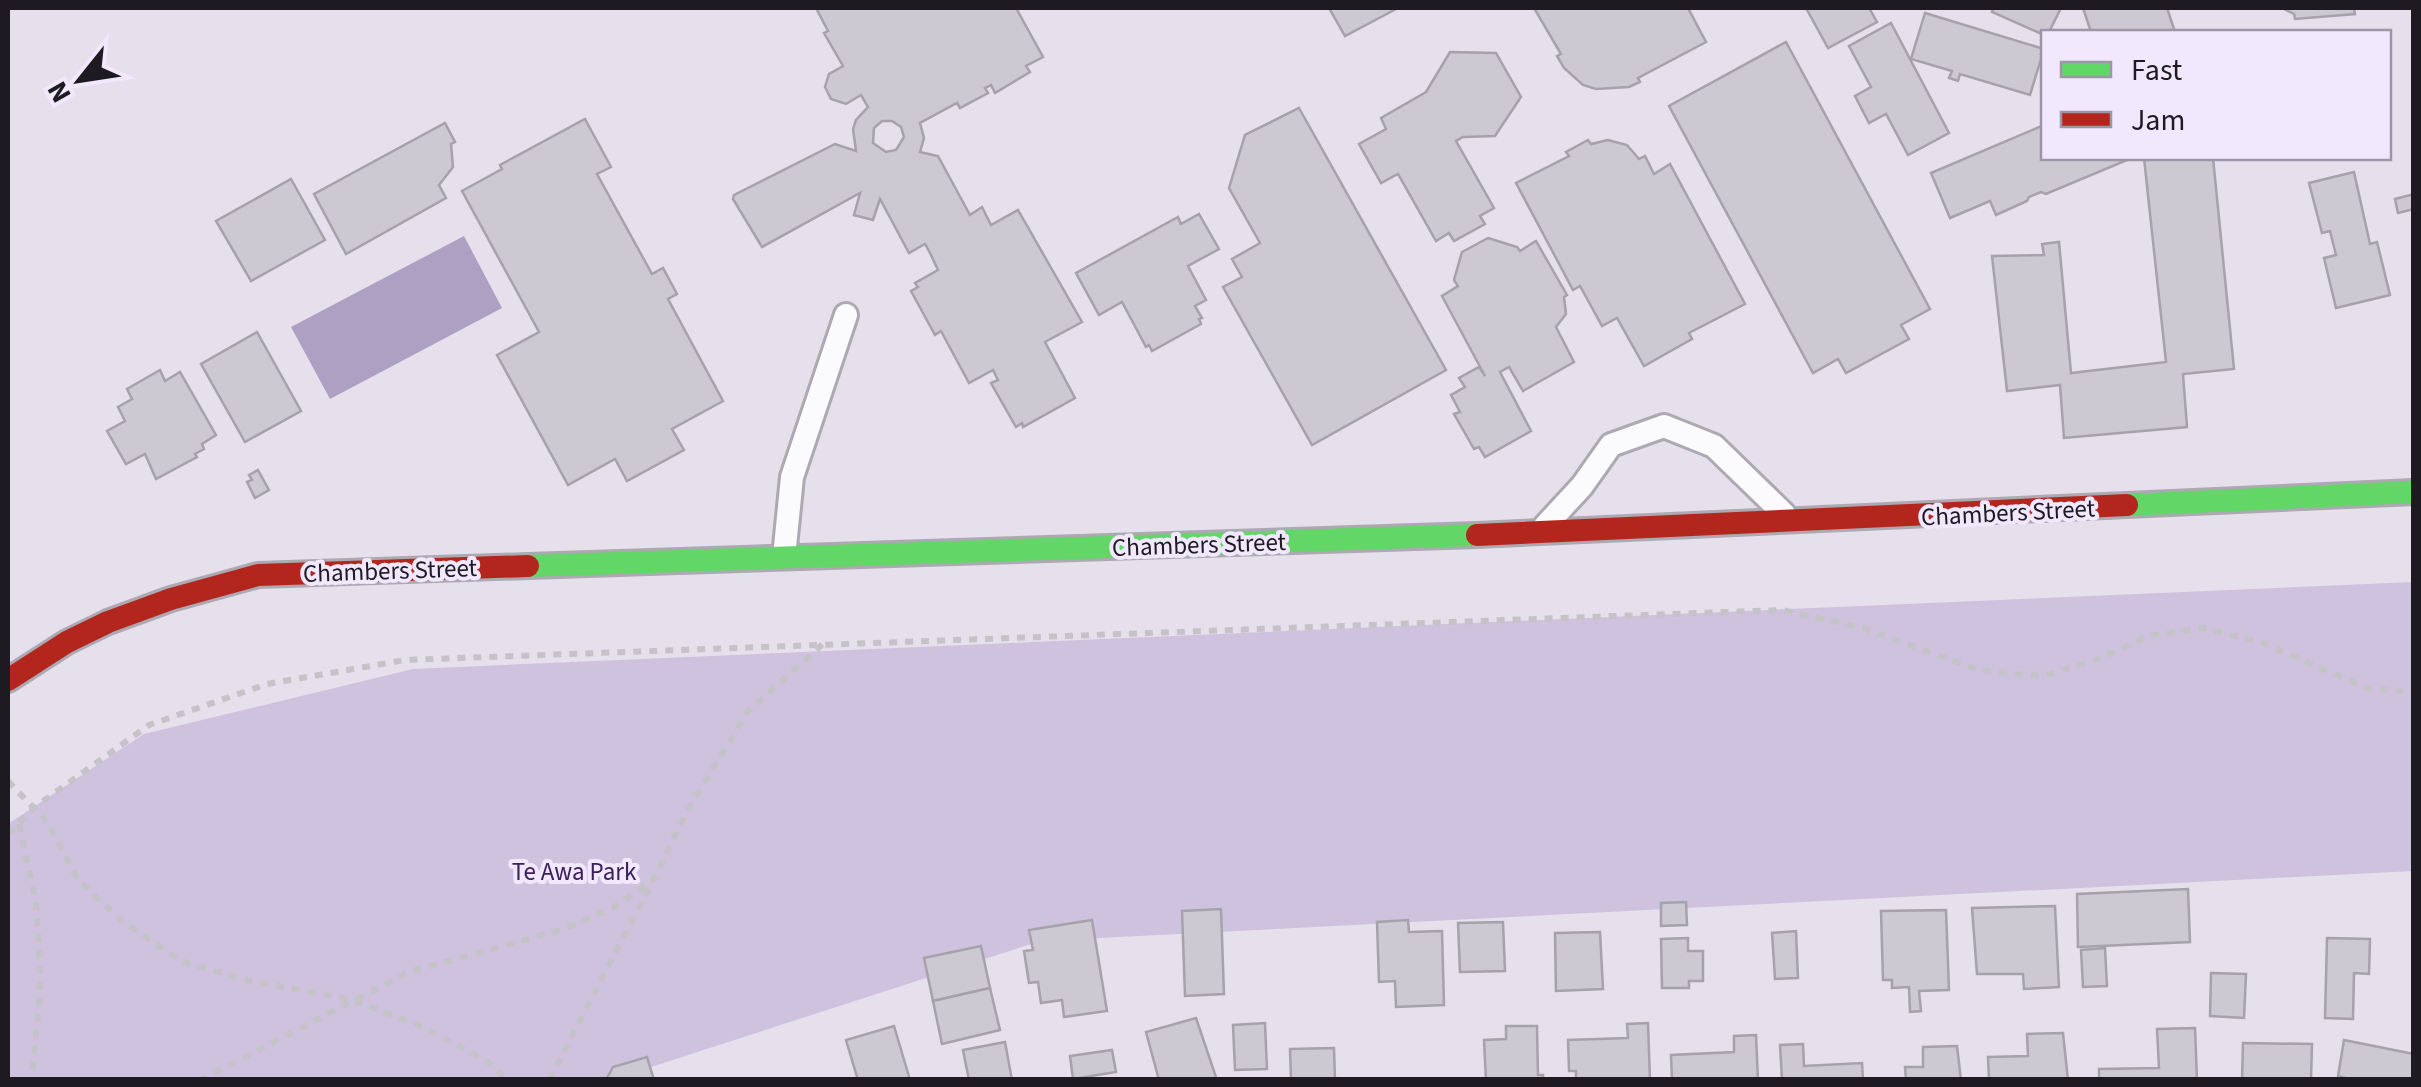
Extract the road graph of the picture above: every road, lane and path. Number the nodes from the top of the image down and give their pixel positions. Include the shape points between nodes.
1 (846, 315) dead end
2 (2414, 492) edge
3 (1792, 522) junction
4 (1540, 532) junction
5 (784, 557) junction
6 (823, 644) junction
7 (8, 680) edge
8 (2414, 692) edge
9 (8, 781) edge
10 (35, 807) junction
11 (19, 824) junction
12 (8, 834) edge
13 (654, 878) junction
14 (352, 1000) junction
15 (32, 1080) edge
16 (200, 1080) edge
17 (507, 1080) edge
18 (549, 1080) edge

1 - 5 lane via 792,477
2 - 3 main road, Chambers Street
3 - 4 main road, Chambers Street
3 - 4 lane via 1714,446 1664,426 1610,445
4 - 5 main road, Chambers Street
5 - 7 main road, Chambers Street via 258,575 130,612
6 - 8 path via 1782,610 1863,628 1979,670 2043,676 2148,636 2203,628 2263,643 2367,688
6 - 10 path via 405,660 267,684 149,725
6 - 13 path via 748,711
9 - 10 path
10 - 11 path
10 - 14 path via 78,880 181,961
11 - 12 path
11 - 15 path via 36,902 41,980
13 - 14 path via 613,908 564,929 409,972
13 - 18 path
14 - 16 path
14 - 17 path via 487,1060

